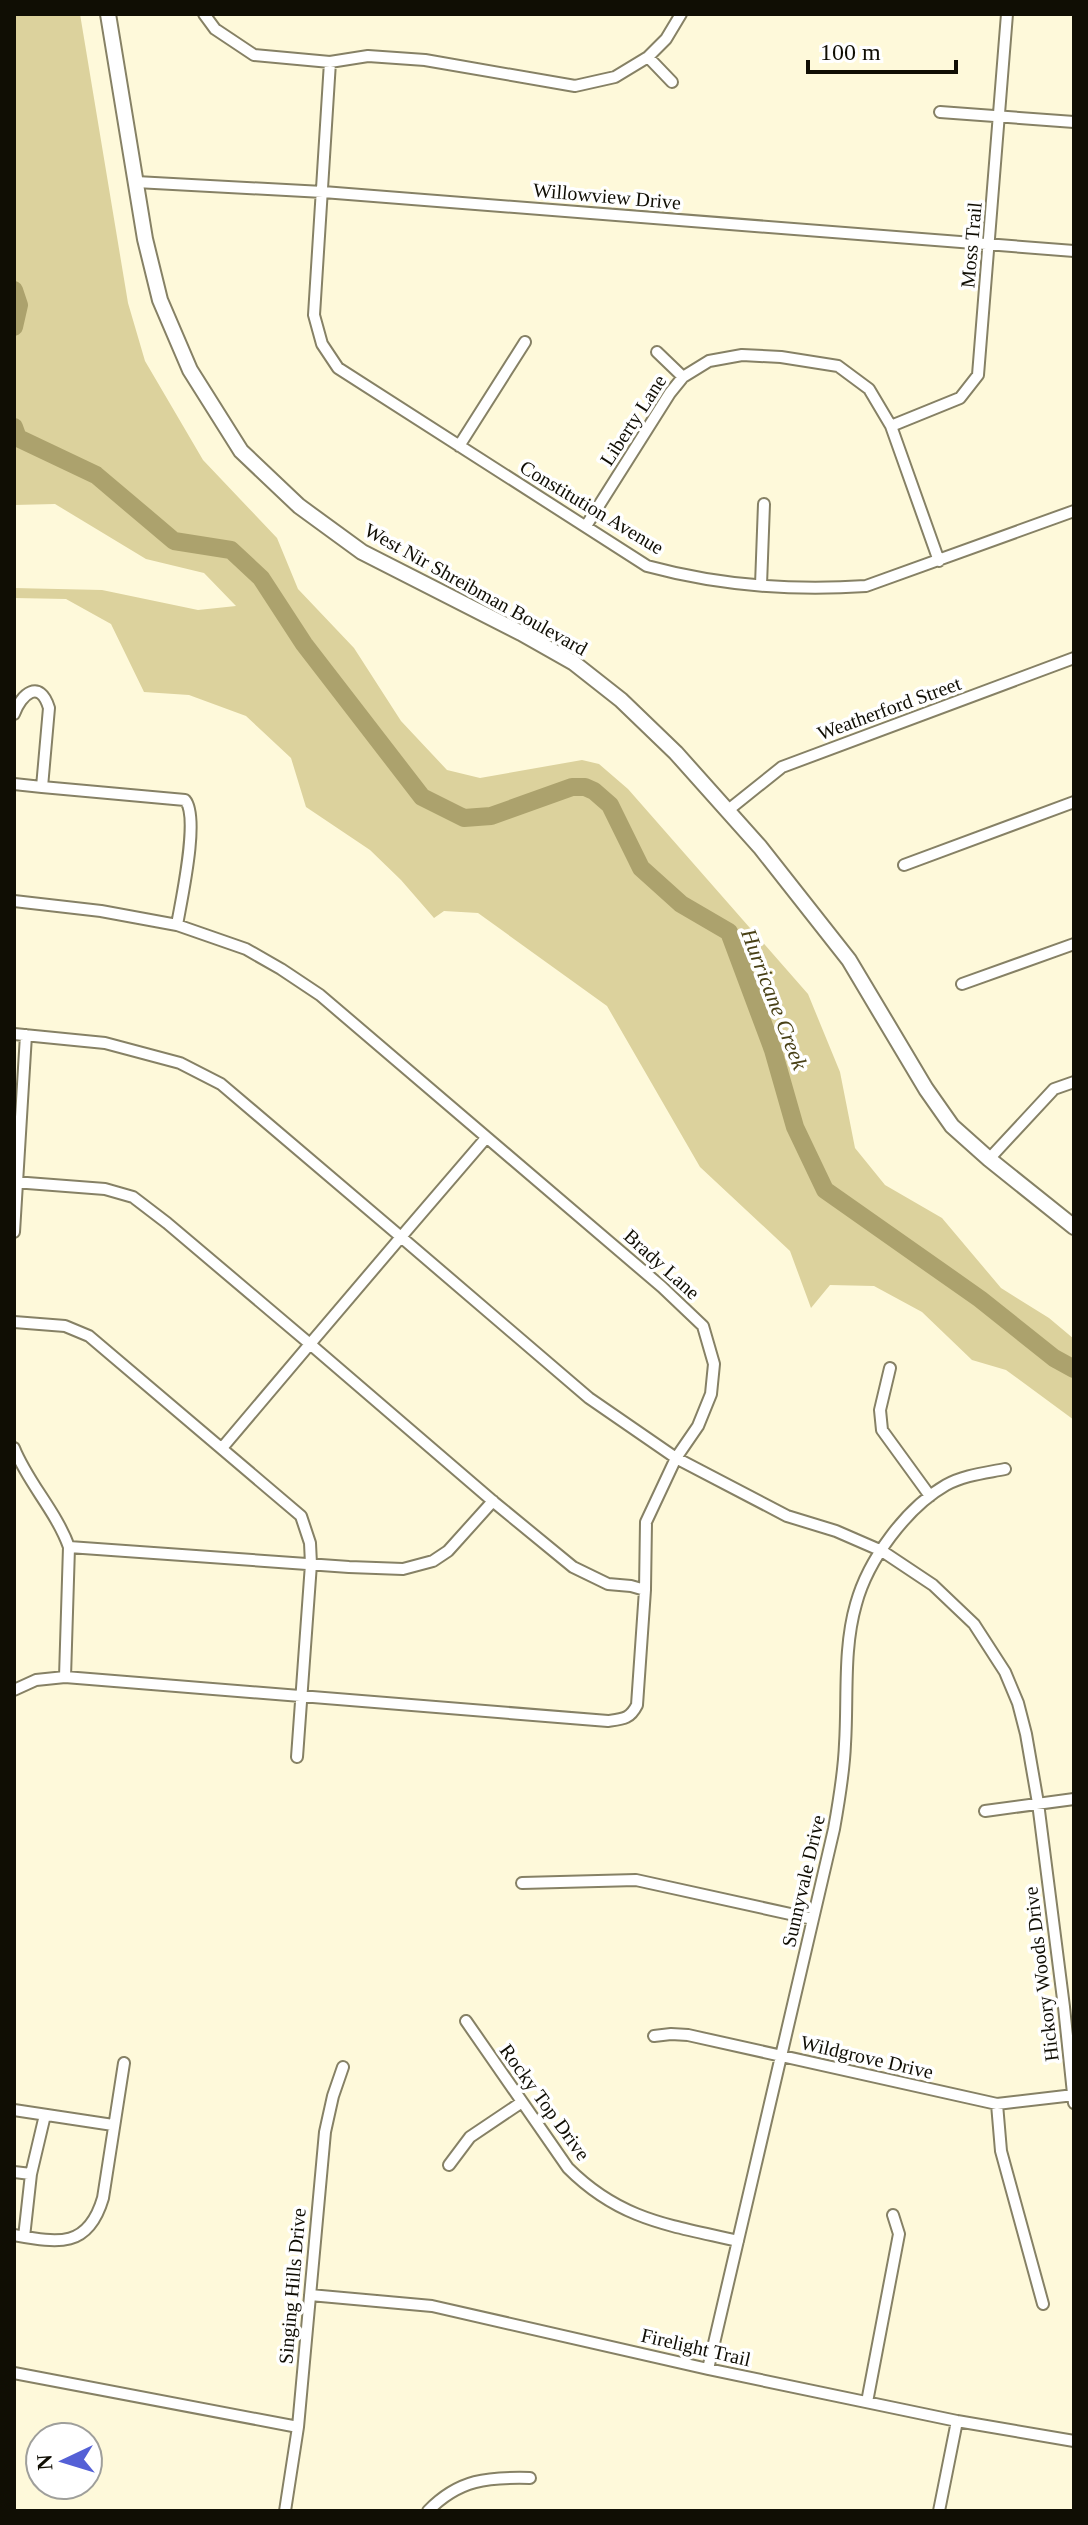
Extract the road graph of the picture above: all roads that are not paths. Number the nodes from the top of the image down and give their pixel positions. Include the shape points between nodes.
1 (108, 14) edge
2 (204, 14) edge
3 (681, 14) edge
4 (1007, 14) edge
5 (648, 57) junction
6 (330, 62) junction
7 (672, 82) dead end
8 (940, 112) dead end
9 (999, 116) junction
10 (1074, 122) edge
11 (136, 182) junction
12 (323, 192) junction
13 (990, 245) junction
14 (1074, 251) edge
15 (525, 342) dead end
16 (657, 352) dead end
17 (683, 377) junction
18 (891, 426) junction
19 (459, 446) junction
20 (764, 504) dead end
21 (1074, 511) edge
22 (586, 526) junction
23 (939, 561) junction
24 (761, 585) junction
25 (1074, 658) edge
26 (14, 714) edge
27 (14, 784) edge
28 (42, 787) junction
29 (1074, 802) edge
30 (727, 811) junction
31 (904, 865) dead end
32 (14, 901) edge
33 (177, 925) junction
34 (1074, 944) edge
35 (962, 984) dead end
36 (14, 1034) edge
37 (26, 1035) junction
38 (1074, 1082) edge
39 (486, 1138) junction
40 (989, 1159) junction
41 (16, 1182) edge
42 (1074, 1227) edge
43 (14, 1232) edge
44 (401, 1237) junction
45 (14, 1322) edge
46 (310, 1344) junction
47 (890, 1368) dead end
48 (14, 1448) edge
49 (222, 1448) junction
50 (676, 1458) junction
51 (18, 1468) edge
52 (1005, 1469) dead end
53 (930, 1496) junction
54 (493, 1501) junction
55 (69, 1547) junction
56 (882, 1551) junction
57 (311, 1564) junction
58 (645, 1590) junction
59 (65, 1677) junction
60 (14, 1690) edge
61 (302, 1697) junction
62 (297, 1757) dead end
63 (1074, 1799) edge
64 (1038, 1803) junction
65 (985, 1811) dead end
66 (522, 1883) dead end
67 (813, 1919) junction
68 (466, 2021) dead end
69 (654, 2036) dead end
70 (782, 2056) junction
71 (124, 2063) dead end
72 (343, 2067) dead end
73 (1074, 2095) edge
74 (522, 2102) junction
75 (1074, 2103) edge
76 (997, 2104) junction
77 (14, 2110) edge
78 (45, 2115) junction
79 (113, 2125) junction
80 (449, 2165) dead end
81 (14, 2172) edge
82 (31, 2174) junction
83 (893, 2215) dead end
84 (19, 2236) edge
85 (738, 2241) junction
86 (310, 2295) junction
87 (1043, 2304) dead end
88 (708, 2369) junction
89 (14, 2373) edge
90 (867, 2402) junction
91 (957, 2421) junction
92 (298, 2427) junction
93 (1074, 2441) edge
94 (530, 2478) dead end
95 (285, 2511) edge
96 (428, 2511) edge
97 (939, 2511) edge

1 - 11 main road, West Nir Shreibman Boulevard
2 - 6 street via 215,29 254,55
3 - 5 street
4 - 9 street, Moss Trail
5 - 6 street via 615,77 575,86 425,60 368,56
5 - 7 street
6 - 12 street, Constitution Avenue
8 - 9 street
9 - 10 street
9 - 13 street, Moss Trail
11 - 12 street, Willowview Drive
11 - 30 main road, West Nir Shreibman Boulevard via 160,300 190,370 241,451 299,506 362,552 574,663 676,753
12 - 13 street, Willowview Drive
12 - 19 street, Constitution Avenue via 314,315 322,344 338,368
13 - 14 street, Willowview Drive
13 - 18 street, Moss Trail via 978,375 960,398
15 - 19 street
16 - 17 street
17 - 18 street, Liberty Lane via 709,361 742,355 838,366 869,389
17 - 22 street, Liberty Lane
18 - 23 street, Liberty Lane
19 - 22 street, Constitution Avenue
20 - 24 street
21 - 23 street, Constitution Avenue
22 - 24 street, Constitution Avenue via 647,566 693,578
23 - 24 street, Constitution Avenue via 866,586
25 - 30 street, Weatherford Street via 782,767
26 - 28 street via 30,692 46,698
27 - 28 street
28 - 33 street via 185,800 192,827
29 - 31 street
30 - 40 main road, West Nir Shreibman Boulevard via 849,960 952,1126
32 - 33 street, Brady Lane
33 - 39 street, Brady Lane via 246,949 320,995
34 - 35 street
36 - 37 street, Hickory Woods Drive
37 - 41 street
37 - 44 street, Hickory Woods Drive via 105,1043 180,1063 221,1084
38 - 40 street via 1054,1089
39 - 44 street
39 - 50 street, Brady Lane via 703,1326 714,1364 711,1394
40 - 42 main road, West Nir Shreibman Boulevard
41 - 43 street
41 - 46 street via 105,1189 133,1197
44 - 46 street
44 - 50 street, Hickory Woods Drive via 589,1398
45 - 49 street via 65,1326 89,1336
46 - 49 street
46 - 54 street
47 - 53 street via 880,1410 882,1430
48 - 51 street
49 - 57 street via 301,1516
50 - 56 street, Hickory Woods Drive via 787,1516
50 - 58 street, Brady Lane via 646,1522
51 - 55 street via 62,1528
52 - 53 street, Sunnyvale Drive via 968,1476
53 - 56 street, Sunnyvale Drive
54 - 57 street via 460,1540 433,1561 403,1569
54 - 58 street via 573,1567 608,1584
55 - 57 street
55 - 59 street
56 - 64 street, Hickory Woods Drive via 955,1604 992,1649 1018,1703
56 - 67 street, Sunnyvale Drive via 864,1582 850,1632 841,1788
57 - 61 street
58 - 61 street, Brady Lane via 637,1705 625,1719
59 - 60 street via 36,1680
59 - 61 street
61 - 62 street
63 - 64 street
64 - 65 street
64 - 73 street, Hickory Woods Drive
66 - 67 street via 636,1880
67 - 70 street, Sunnyvale Drive
68 - 74 street, Rocky Top Drive
69 - 70 street, Wildgrove Drive via 688,2035
70 - 76 street, Wildgrove Drive
70 - 85 street, Sunnyvale Drive
71 - 79 street
72 - 86 street, Singing Hills Drive via 325,2132
73 - 75 street, Hickory Woods Drive
73 - 76 street, Wildgrove Drive
74 - 80 street via 470,2137
74 - 85 street, Rocky Top Drive via 568,2168 610,2203 655,2222
76 - 87 street via 1001,2151
77 - 78 street
78 - 79 street
78 - 82 street
79 - 84 street via 103,2198 89,2227 67,2241
81 - 82 street
82 - 84 street
83 - 90 street via 899,2234
85 - 88 street, Sunnyvale Drive
86 - 88 street, Firelight Trail via 432,2306
86 - 92 street, Singing Hills Drive
88 - 90 street, Firelight Trail
89 - 92 street
90 - 91 street, Firelight Trail
91 - 93 street, Firelight Trail
91 - 97 street
92 - 95 street, Singing Hills Drive
94 - 96 street via 497,2477 455,2488

